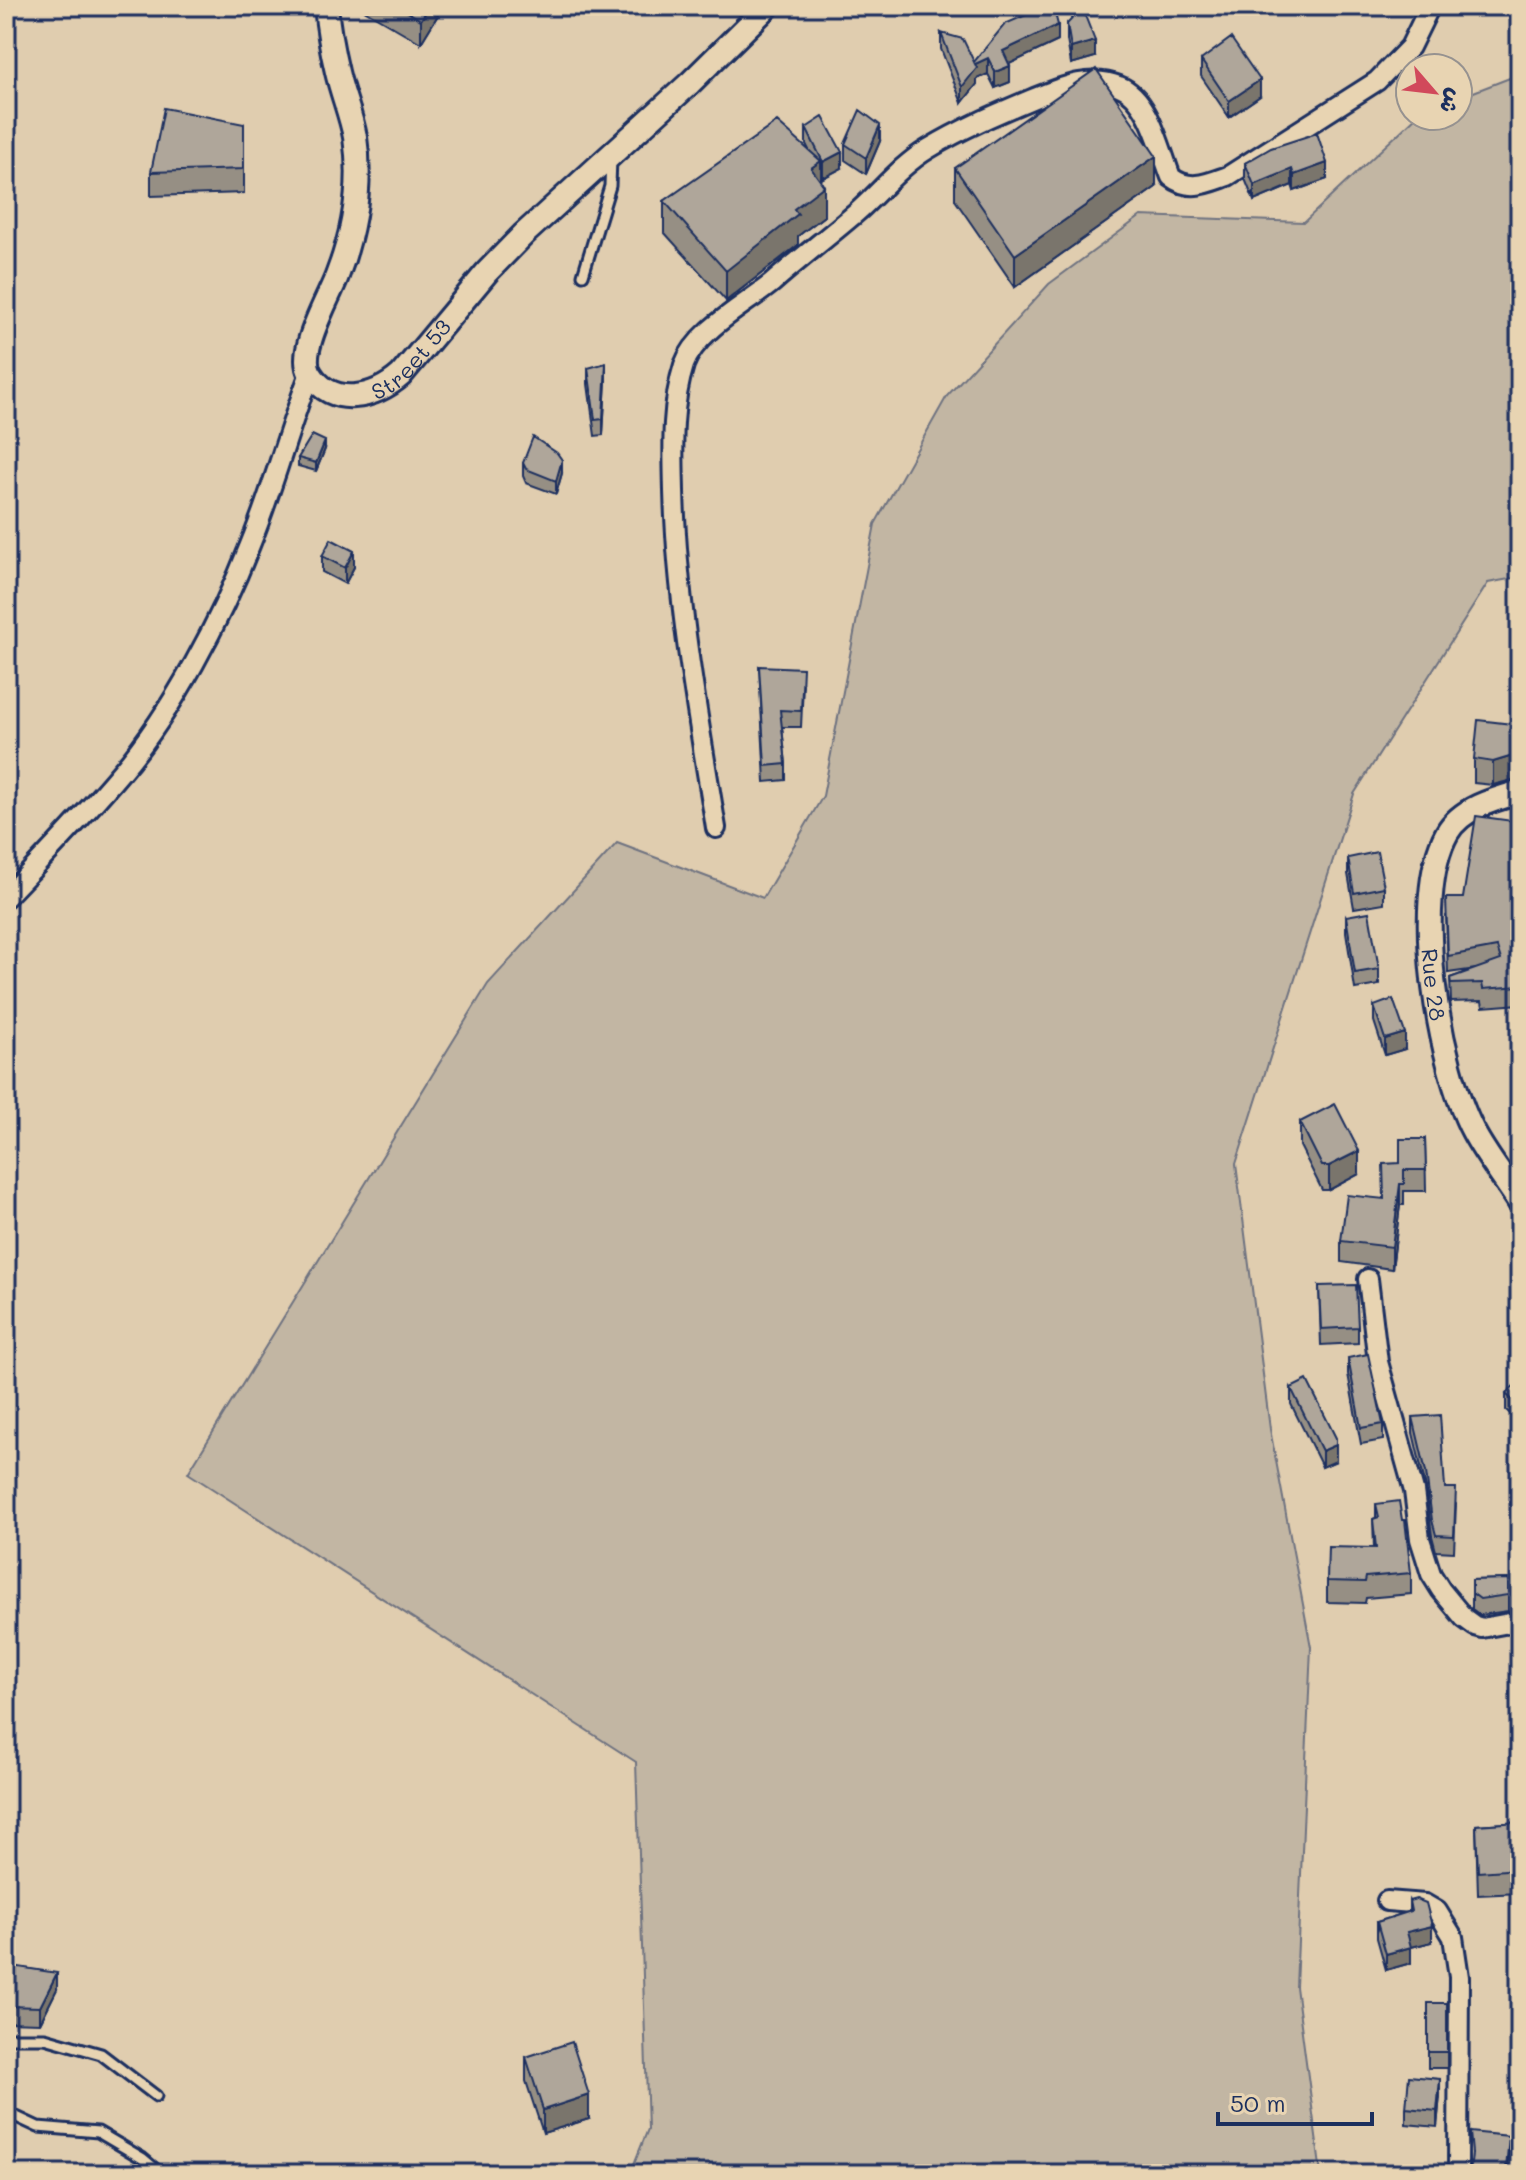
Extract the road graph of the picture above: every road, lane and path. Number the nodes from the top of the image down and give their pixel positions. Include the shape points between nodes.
1 (326, 6) edge
2 (768, 6) edge
3 (1430, 6) edge
4 (612, 155) junction
5 (583, 275) dead end
6 (310, 373) junction
7 (1520, 792) edge
8 (716, 828) dead end
9 (6, 897) edge
10 (1520, 1203) edge
11 (1368, 1279) dead end
12 (1520, 1621) edge
13 (1387, 1901) dead end
14 (6, 2038) edge
15 (156, 2096) dead end
16 (6, 2112) edge
17 (161, 2174) edge
18 (1458, 2174) edge

1 - 6 street via 358,174 351,230 307,352
2 - 4 street, Street 53
3 - 8 street via 1410,47 1377,81 1228,176 1207,184 1195,187 1171,177 1142,105 1118,85 1091,81 1066,86 979,121 900,170 857,212 716,323 685,362 672,425 684,626
4 - 5 lane via 610,186
4 - 6 street, Street 53 via 487,272 422,353 387,387 351,397 337,394
6 - 9 street via 251,545 170,703 123,770
7 - 10 street, Rue 28 via 1460,817 1447,833 1433,875 1429,916 1438,1006 1460,1101 1487,1155
11 - 12 street via 1378,1362 1431,1574 1470,1623 1482,1628
13 - 18 street via 1425,1904 1437,1911 1453,1937 1459,1977
14 - 15 lane via 45,2038 101,2054
16 - 17 lane via 38,2127 98,2132

